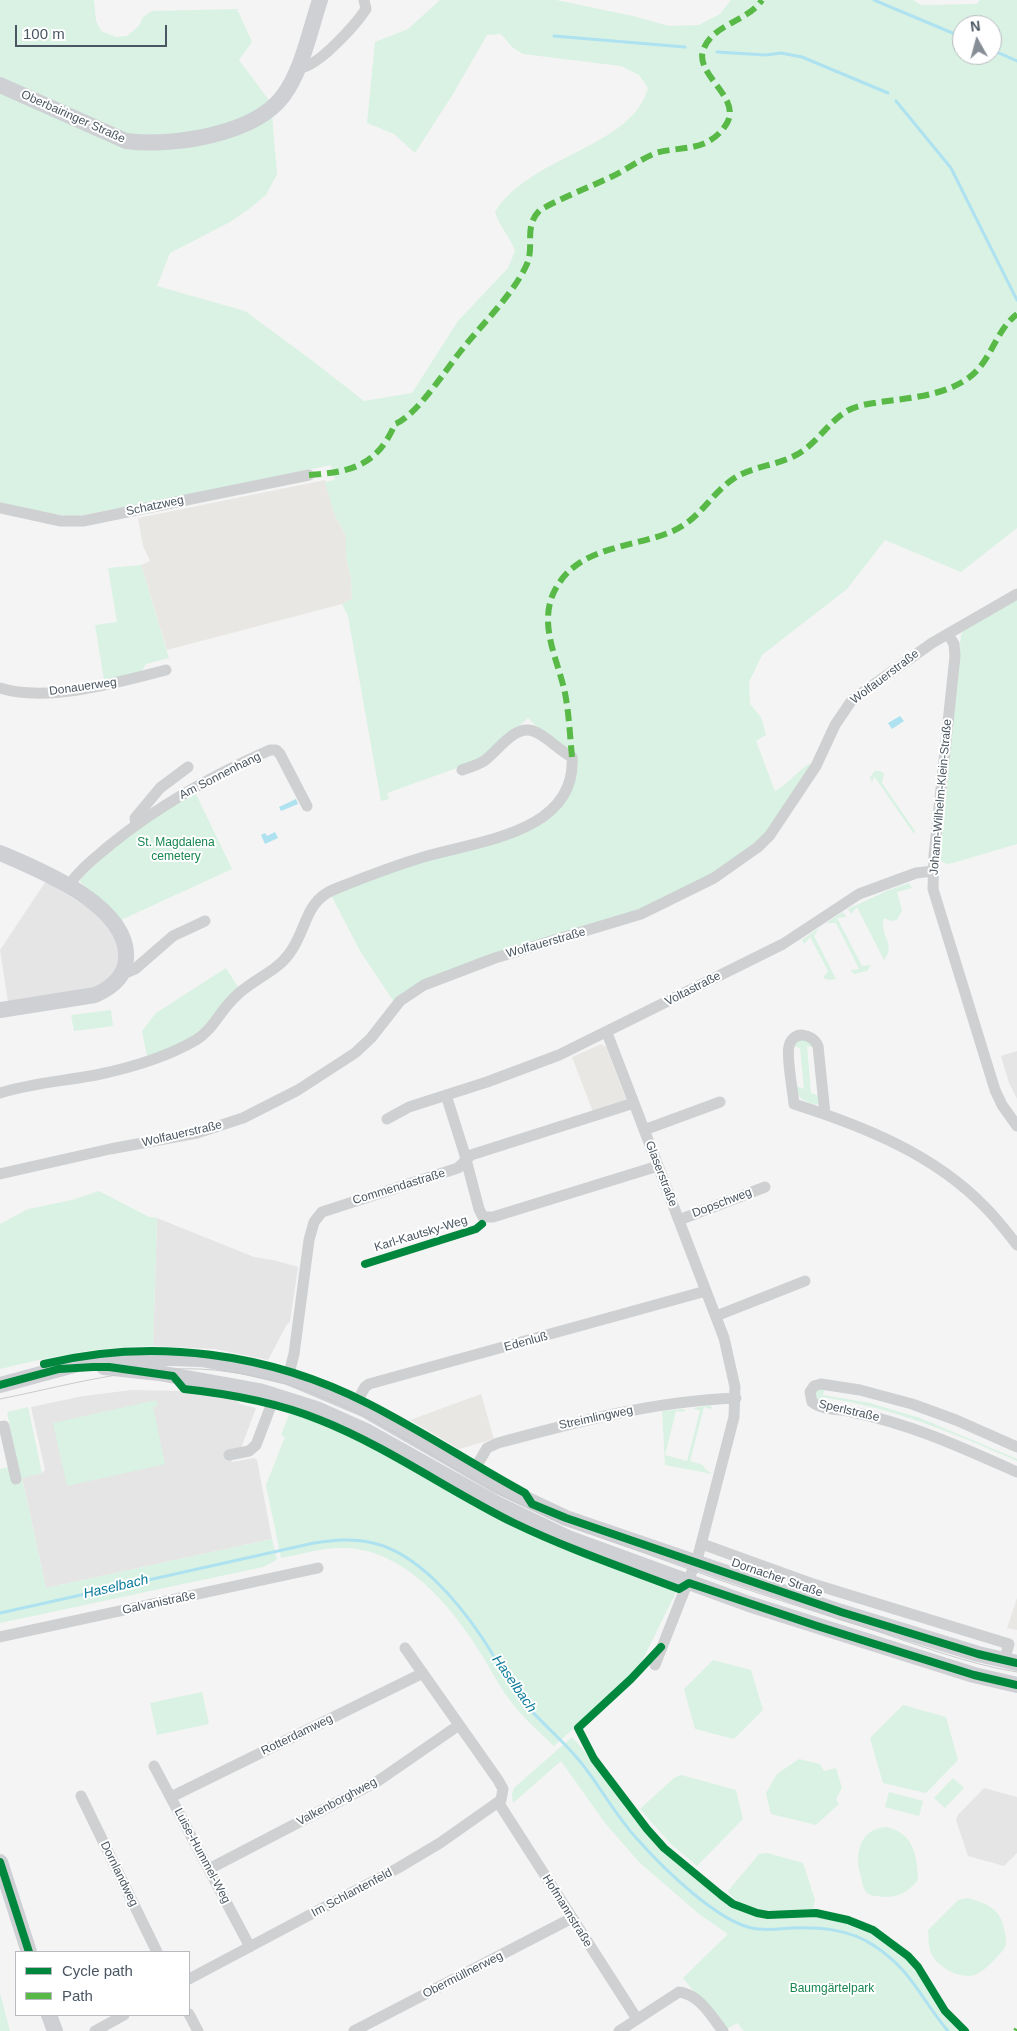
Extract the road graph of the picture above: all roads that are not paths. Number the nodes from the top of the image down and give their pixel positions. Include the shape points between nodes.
1 (320, 0) edge
2 (364, 0) edge
3 (298, 68) junction
4 (0, 85) edge
5 (309, 474) dead end
6 (0, 508) edge
7 (1017, 594) edge
8 (948, 634) junction
9 (166, 670) dead end
10 (0, 688) edge
11 (188, 767) dead end
12 (462, 770) dead end
13 (307, 806) dead end
14 (136, 824) junction
15 (0, 853) edge
16 (933, 871) junction
17 (69, 885) junction
18 (205, 921) dead end
19 (123, 971) junction
20 (0, 1010) edge
21 (607, 1033) junction
22 (0, 1093) edge
23 (446, 1095) junction
24 (720, 1102) dead end
25 (634, 1103) junction
26 (825, 1114) junction
27 (387, 1119) dead end
28 (1017, 1126) edge
29 (644, 1130) junction
30 (466, 1161) junction
31 (658, 1166) junction
32 (0, 1174) edge
33 (765, 1187) dead end
34 (679, 1220) junction
35 (1017, 1245) edge
36 (805, 1281) dead end
37 (706, 1291) junction
38 (716, 1316) junction
39 (150, 1364) junction
40 (288, 1378) junction
41 (0, 1385) edge
42 (275, 1395) junction
43 (736, 1398) junction
44 (355, 1405) junction
45 (0, 1427) edge
46 (1017, 1447) edge
47 (229, 1456) dead end
48 (473, 1472) junction
49 (1017, 1472) edge
50 (16, 1479) dead end
51 (702, 1544) junction
52 (696, 1562) junction
53 (318, 1568) dead end
54 (688, 1583) junction
55 (0, 1637) edge
56 (405, 1648) dead end
57 (1011, 1662) edge
58 (655, 1664) dead end
59 (422, 1673) junction
60 (1017, 1685) edge
61 (459, 1725) junction
62 (154, 1766) dead end
63 (81, 1796) dead end
64 (171, 1797) junction
65 (500, 1797) junction
66 (0, 1862) edge
67 (209, 1869) junction
68 (572, 1918) junction
69 (250, 1947) junction
70 (29, 1951) edge
71 (157, 1951) edge
72 (190, 1978) edge
73 (50, 2016) edge
74 (122, 2016) edge
75 (190, 2016) edge
76 (637, 2019) junction
77 (55, 2031) edge
78 (95, 2031) edge
79 (198, 2031) edge
80 (354, 2031) edge
81 (619, 2031) edge
82 (723, 2031) edge

1 - 3 street, Oberbairinger Straße
2 - 3 street via 366,9 357,22 316,61 306,68
3 - 4 street, Oberbairinger Straße via 275,104 250,121 216,134 144,144 126,141
5 - 6 street, Schatzweg via 83,521 61,521
7 - 8 street, Wolfauerstraße
8 - 16 street, Johann-Wilhelm-Klein-Straße via 954,644 955,656
8 - 32 street, Wolfauerstraße via 852,700 835,725 816,766 770,835 714,878 641,914 495,958 424,985 400,1001 355,1053 298,1090 243,1118 197,1133
9 - 10 street, Donauerweg via 65,691 23,693
11 - 14 street, Am Sonnenhang via 156,792 135,818
12 - 22 street via 483,762 515,734 525,730 537,732 572,757 569,784 559,801 522,828 488,842 419,858 324,893 310,909 300,937 288,956 236,996 196,1040 129,1067
13 - 14 street, Am Sonnenhang via 280,754 270,750 186,792
14 - 17 street, Am Sonnenhang via 87,864
15 - 17 street
16 - 21 street, Voltastraße via 916,873 859,894 783,944
16 - 28 street, Johann-Wilhelm-Klein-Straße via 933,890 995,1090
17 - 19 street via 100,909 121,932 127,952
18 - 19 street via 173,936 135,969
19 - 20 street via 112,985 95,995
21 - 23 street, Voltastraße via 523,1069
21 - 25 street, Glaserstraße
23 - 27 street, Voltastraße via 398,1111
23 - 30 street
24 - 29 street
25 - 29 street, Glaserstraße
25 - 30 street, Commendastraße via 471,1155
26 - 26 street via 818,1046 809,1036 799,1035 788,1049 794,1104
26 - 35 street via 889,1139 948,1175 985,1207
29 - 31 street, Glaserstraße
30 - 31 street, Karl-Kautsky-Weg via 479,1210 484,1217 493,1217
30 - 40 street, Commendastraße via 458,1168 331,1208 318,1216 309,1240
31 - 34 street, Glaserstraße
33 - 34 street, Dopschweg
34 - 37 street, Glaserstraße
36 - 38 street
37 - 38 street, Glaserstraße
37 - 44 street, Edenluß via 369,1384 364,1386
38 - 43 street, Glaserstraße via 727,1349
39 - 40 street, Dornacher Straße via 185,1358
39 - 41 street, Dornacher Straße via 59,1369
39 - 42 street, Dornacher Straße
40 - 44 street, Dornacher Straße
42 - 47 street via 256,1445 248,1451
42 - 54 street, Dornacher Straße via 350,1423 528,1520
43 - 48 street, Streimlingweg via 620,1412 532,1434 490,1446
43 - 51 street, Glaserstraße
44 - 48 street, Dornacher Straße
45 - 50 street via 4,1426
46 - 49 street, Sperlstraße via 935,1412 878,1394 821,1384 810,1392 810,1399 815,1405 915,1428
48 - 52 street, Dornacher Straße via 552,1512
51 - 52 street, Glaserstraße
51 - 57 street, Dornacher Straße via 810,1583 1009,1644
52 - 54 street, Glaserstraße
52 - 57 street, Dornacher Straße via 841,1612
53 - 55 street, Galvanistraße
54 - 58 street, Glaserstraße
54 - 60 street, Dornacher Straße via 974,1675
56 - 59 street, Hofmannstraße
59 - 61 street, Hofmannstraße
59 - 64 street, Rotterdamweg
61 - 65 street, Hofmannstraße via 498,1780
61 - 67 street, Valkenborghweg via 378,1781
62 - 64 street, Luise-Hummel-Weg
63 - 71 street, Dornlandweg
64 - 67 street, Luise-Hummel-Weg
65 - 68 street, Hofmannstraße
65 - 69 street, Im Schlantenfeld via 436,1846
66 - 70 street
67 - 69 street, Luise-Hummel-Weg
68 - 76 street, Hofmannstraße
68 - 80 street, Obermüllnerweg
69 - 72 street, Im Schlantenfeld
73 - 77 street
74 - 78 street
75 - 79 street
76 - 81 street
76 - 82 street via 679,1992 697,1999

